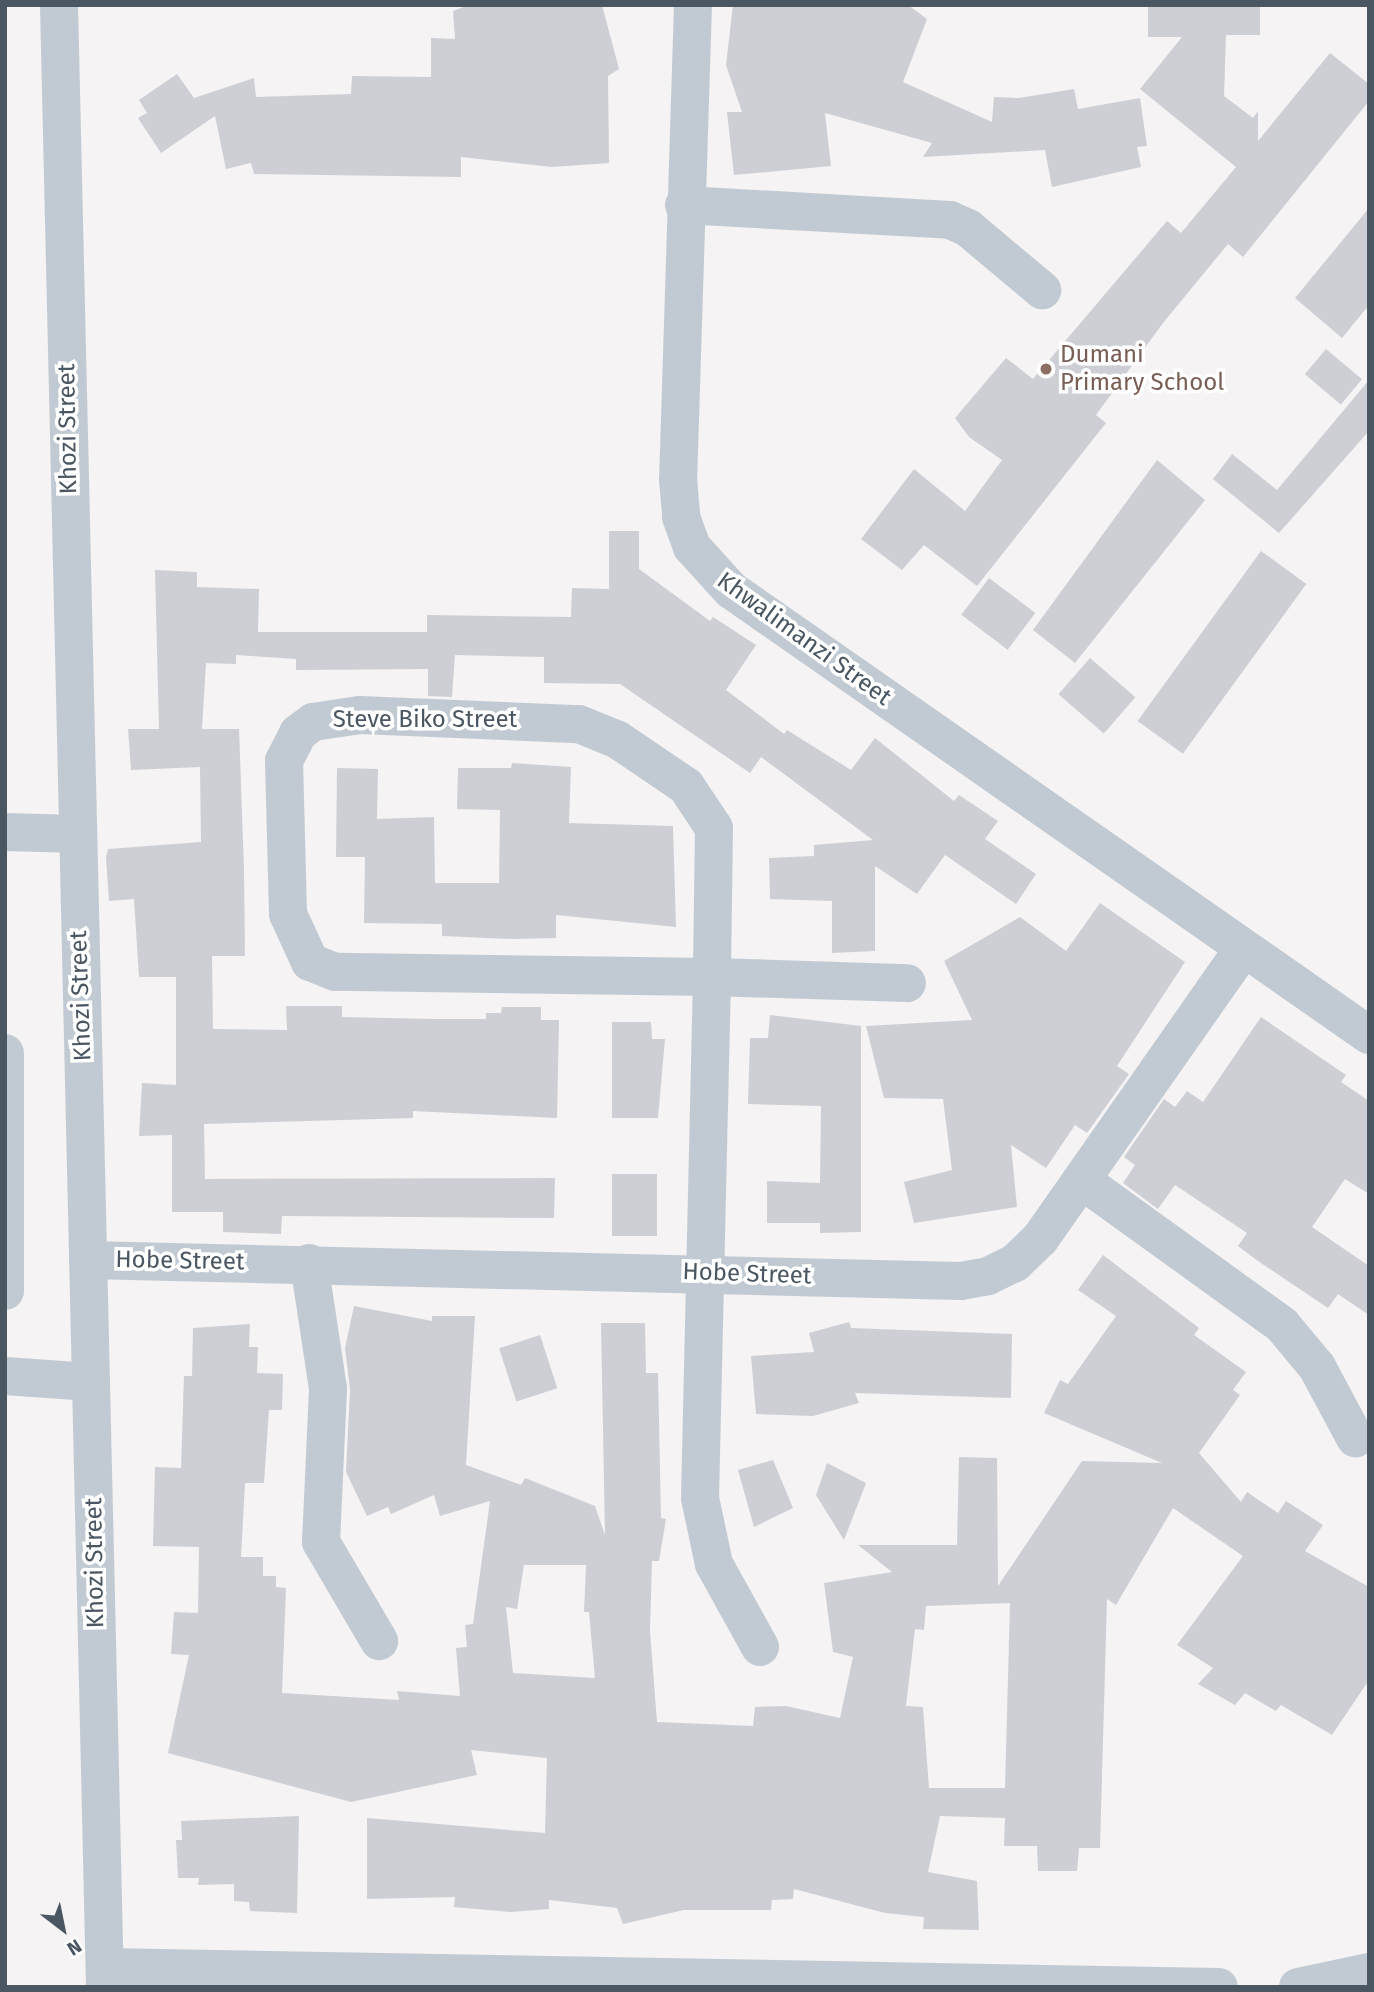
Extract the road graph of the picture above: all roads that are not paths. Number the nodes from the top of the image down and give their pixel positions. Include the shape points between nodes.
1 (59, 5) edge
2 (693, 5) edge
3 (684, 205) junction
4 (1042, 290) dead end
5 (5, 832) edge
6 (77, 834) junction
7 (1242, 949) junction
8 (712, 977) junction
9 (907, 983) dead end
10 (1369, 1035) edge
11 (5, 1053) edge
12 (1084, 1182) junction
13 (88, 1260) junction
14 (310, 1263) junction
15 (705, 1273) junction
16 (5, 1291) edge
17 (5, 1376) edge
18 (91, 1382) junction
19 (1355, 1438) dead end
20 (379, 1641) dead end
21 (760, 1647) dead end
22 (1369, 1972) edge
23 (105, 1977) edge
24 (766, 1984) edge
25 (1219, 1987) edge
26 (1298, 1987) edge

1 - 6 street, Khozi Street
2 - 3 street, Khwalimanzi Street
3 - 4 street via 950,220 968,228
3 - 7 street, Khwalimanzi Street via 678,480 681,517 708,570
5 - 6 street
6 - 13 street, Khozi Street
7 - 10 street, Khwalimanzi Street
7 - 12 street, Hobe Street
8 - 8 street, Steve Biko Street via 716,842 708,811 686,786 618,740 566,723 360,715 313,722 289,747 284,761 288,914 301,949 321,969
8 - 9 street, Steve Biko Street
8 - 15 street, Steve Biko Street
11 - 16 street
12 - 15 street, Hobe Street via 1040,1239 1015,1263 988,1276 961,1280
12 - 19 street via 1282,1325 1317,1367
13 - 14 street, Hobe Street
13 - 18 street, Khozi Street
14 - 15 street, Hobe Street
14 - 20 street via 328,1389 321,1542
15 - 21 street, Steve Biko Street via 700,1498 704,1536 713,1564
17 - 18 street
18 - 23 street, Khozi Street
22 - 26 street
23 - 24 street
24 - 25 street

